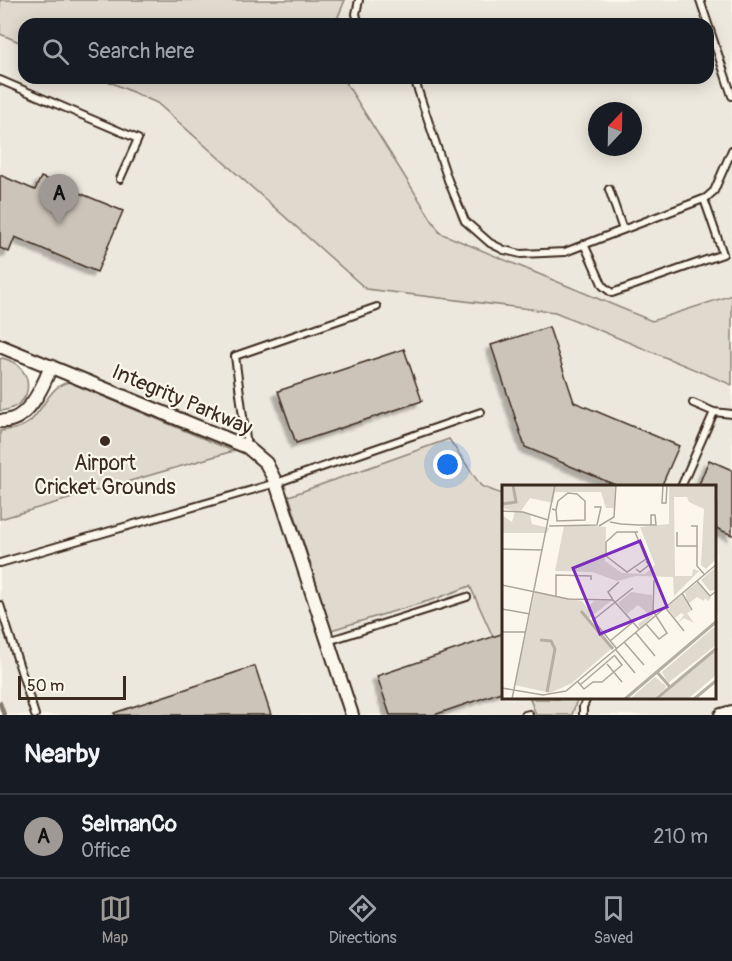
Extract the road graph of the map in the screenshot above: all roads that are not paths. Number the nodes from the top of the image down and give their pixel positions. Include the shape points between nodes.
1 (359, 0) edge
2 (700, 0) edge
3 (357, 18) edge
4 (706, 18) edge
5 (714, 42) edge
6 (0, 80) edge
7 (416, 84) edge
8 (732, 96) edge
9 (732, 150) edge
10 (120, 179) dead end
11 (609, 189) dead end
12 (704, 199) junction
13 (623, 230) junction
14 (584, 244) junction
15 (377, 307) dead end
16 (0, 346) edge
17 (51, 366) junction
18 (693, 403) dead end
19 (481, 412) dead end
20 (714, 412) junction
21 (732, 414) edge
22 (0, 421) edge
23 (248, 447) junction
24 (276, 483) junction
25 (682, 485) edge
26 (0, 562) edge
27 (467, 597) dead end
28 (0, 605) edge
29 (328, 641) junction
30 (586, 700) edge
31 (732, 711) edge
32 (35, 715) edge
33 (352, 715) edge
34 (583, 715) edge
35 (720, 715) edge

1 - 3 lane
2 - 4 lane
5 - 8 lane
6 - 10 lane via 138,139
7 - 14 lane via 465,221 490,243 521,254 565,252
9 - 12 lane via 714,191
11 - 13 lane
12 - 13 lane
12 - 14 lane via 723,254 612,293 603,286
13 - 14 lane
15 - 23 lane via 235,356
16 - 17 street, Integrity Parkway
17 - 22 street via 24,414
17 - 23 street, Integrity Parkway
18 - 20 lane
19 - 24 lane
20 - 21 lane
20 - 25 lane
23 - 24 street, Integrity Parkway via 266,463
24 - 26 lane
24 - 29 street, Integrity Parkway
27 - 29 lane
28 - 32 lane
29 - 33 street, Integrity Parkway
30 - 34 lane
31 - 35 street

